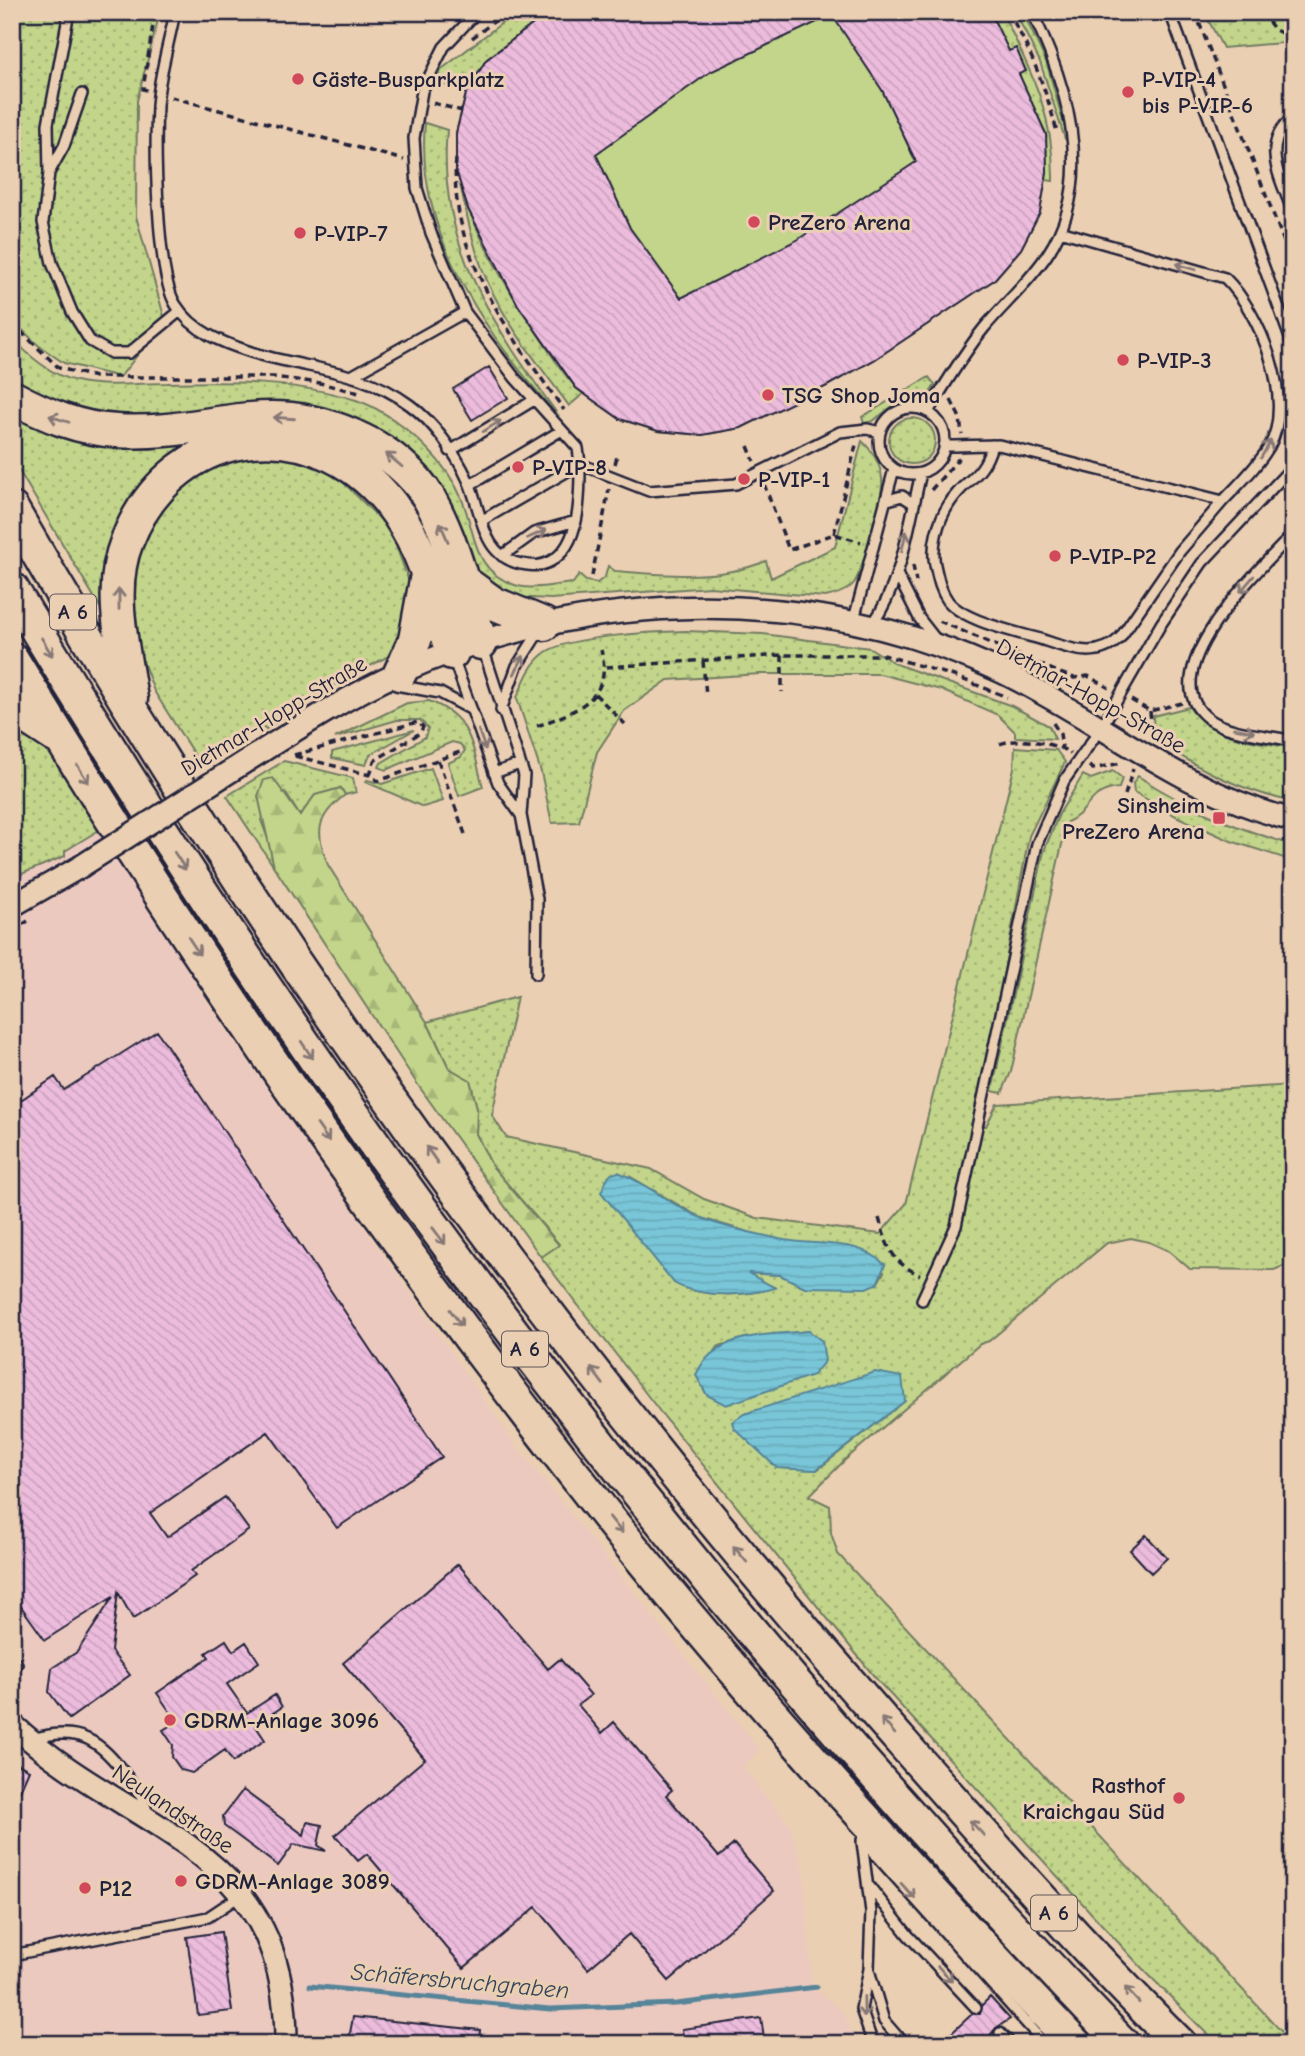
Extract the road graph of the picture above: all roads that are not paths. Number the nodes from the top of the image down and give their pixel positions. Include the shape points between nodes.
1 (69, 12) edge
2 (175, 12) edge
3 (477, 12) edge
4 (1032, 12) edge
5 (1170, 12) edge
6 (82, 94) dead end
7 (1293, 118) edge
8 (49, 173) junction
9 (1293, 212) edge
10 (1060, 232) junction
11 (180, 311) junction
12 (465, 312) junction
13 (1293, 346) edge
14 (353, 375) junction
15 (12, 397) edge
16 (534, 400) junction
17 (928, 412) junction
18 (562, 430) junction
19 (880, 432) junction
20 (992, 445) junction
21 (944, 446) junction
22 (450, 452) junction
23 (580, 464) junction
24 (1293, 466) edge
25 (894, 469) junction
26 (921, 473) junction
27 (470, 485) junction
28 (888, 500) junction
29 (1223, 501) junction
30 (913, 503) junction
31 (12, 509) edge
32 (481, 521) junction
33 (576, 521) junction
34 (1293, 534) edge
35 (502, 556) junction
36 (897, 574) junction
37 (427, 575) junction
38 (460, 579) junction
39 (12, 589) edge
40 (544, 624) junction
41 (862, 624) junction
42 (481, 643) junction
43 (942, 648) junction
44 (452, 653) junction
45 (12, 659) edge
46 (390, 678) junction
47 (12, 708) edge
48 (472, 710) junction
49 (501, 710) junction
50 (134, 715) junction
51 (1101, 728) junction
52 (1293, 740) edge
53 (62, 741) junction
54 (520, 764) junction
55 (494, 773) junction
56 (520, 815) junction
57 (1293, 820) edge
58 (12, 906) edge
59 (536, 974) dead end
60 (922, 1300) dead end
61 (689, 1614) junction
62 (12, 1724) edge
63 (29, 1740) junction
64 (150, 1820) junction
65 (862, 1840) junction
66 (869, 1885) junction
67 (242, 1894) junction
68 (12, 1955) edge
69 (869, 1969) junction
70 (976, 2008) dead end
71 (1000, 2033) dead end
72 (286, 2044) edge
73 (873, 2044) edge
74 (904, 2044) edge
75 (1011, 2044) edge
76 (1045, 2044) edge
77 (1075, 2044) edge
78 (1123, 2044) edge
79 (1180, 2044) edge

1 - 8 lane via 48,124
2 - 11 lane via 159,93 157,187 164,262 174,304
3 - 12 lane via 451,39 433,69 421,99 414,138 417,188
4 - 10 lane via 1066,98 1074,140 1066,216
5 - 13 lane
6 - 8 lane
7 - 9 lane via 1280,130 1273,147
8 - 11 lane via 43,222 52,263 90,341 111,353 129,353
10 - 17 lane via 1048,255 984,328
29 -> 10 lane via 1269,446 1278,424 1276,379 1250,311 1225,278
11 - 14 lane via 213,338 291,363
12 - 14 lane
12 - 16 lane
14 - 22 lane via 412,406
38 -> 15 highway via 429,498 407,471 379,448 350,434 319,422 280,416 118,431 74,424
16 - 18 lane
22 -> 16 lane
17 - 19 lane via 903,409 891,415
17 - 21 lane via 943,429
18 - 23 lane via 578,448
18 - 27 lane
19 - 23 lane via 840,432 736,484 649,492
19 - 25 lane via 881,453
20 - 21 lane
20 - 29 lane
20 - 29 lane via 987,463 948,504 939,527 933,554 940,587 948,602 964,613 1086,653 1112,646 1120,638 1180,551
21 - 26 lane via 938,461
22 - 27 lane
23 - 32 lane
23 - 33 lane
24 - 51 lane via 1202,563
25 - 26 lane
25 - 28 lane
26 - 30 lane
27 - 32 lane
28 - 30 lane via 902,496
28 - 41 lane
36 -> 30 lane
31 - 50 highway, A 6
32 - 35 lane via 486,539
35 -> 33 lane via 534,533
33 - 35 lane via 563,555 539,567
34 -> 52 lane via 1250,581 1197,652 1189,686 1210,720
36 - 41 lane via 885,607
36 - 43 lane via 919,618
37 - 44 highway
37 - 46 highway via 421,617
50 -> 37 highway via 118,602 125,544 152,496 172,475 205,453 278,438 316,448 348,465 397,512
38 - 40 highway via 493,603
38 - 42 highway
39 -> 78 highway, A 6 via 138,798 218,919 426,1220 505,1324 710,1586 901,1807
40 - 41 street, Dietmar-Hopp-Straße via 629,610 710,607 785,611
40 - 42 street, Dietmar-Hopp-Straße
49 -> 40 lane via 517,666
41 - 43 street, Dietmar-Hopp-Straße
42 - 44 street, Dietmar-Hopp-Straße
42 - 49 lane
43 - 51 street, Dietmar-Hopp-Straße via 1000,671
44 - 46 street, Dietmar-Hopp-Straße
44 - 48 lane
45 - 53 highway
46 - 48 lane via 440,693
46 - 58 street, Dietmar-Hopp-Straße, bridge via 309,721
47 - 53 highway
48 -> 55 lane
49 - 54 lane
79 -> 50 highway, A 6 via 968,1819 813,1641 604,1385 462,1198 305,976
51 - 57 street, Dietmar-Hopp-Straße via 1208,791
51 - 60 lane via 1064,781 1037,844 956,1226
53 -> 61 highway via 196,950 363,1190 572,1472
54 - 55 lane
54 - 56 lane via 524,775
55 - 56 lane
56 - 59 lane via 537,899
61 - 65 highway via 740,1694
61 - 77 highway via 849,1800
62 - 63 street, Neulandstraße
63 - 64 street, Neulandstraße via 85,1782
63 - 64 lane via 54,1732 91,1740 110,1754 145,1803
64 - 67 street, Neulandstraße via 202,1856
65 - 66 lane
65 -> 76 lane
66 - 69 lane
66 -> 70 lane via 908,1936
67 - 68 lane via 208,1917
67 - 72 street, Neulandstraße via 259,1919 278,1963
69 -> 73 lane via 861,2009
69 - 74 lane via 884,2021
71 - 75 lane

